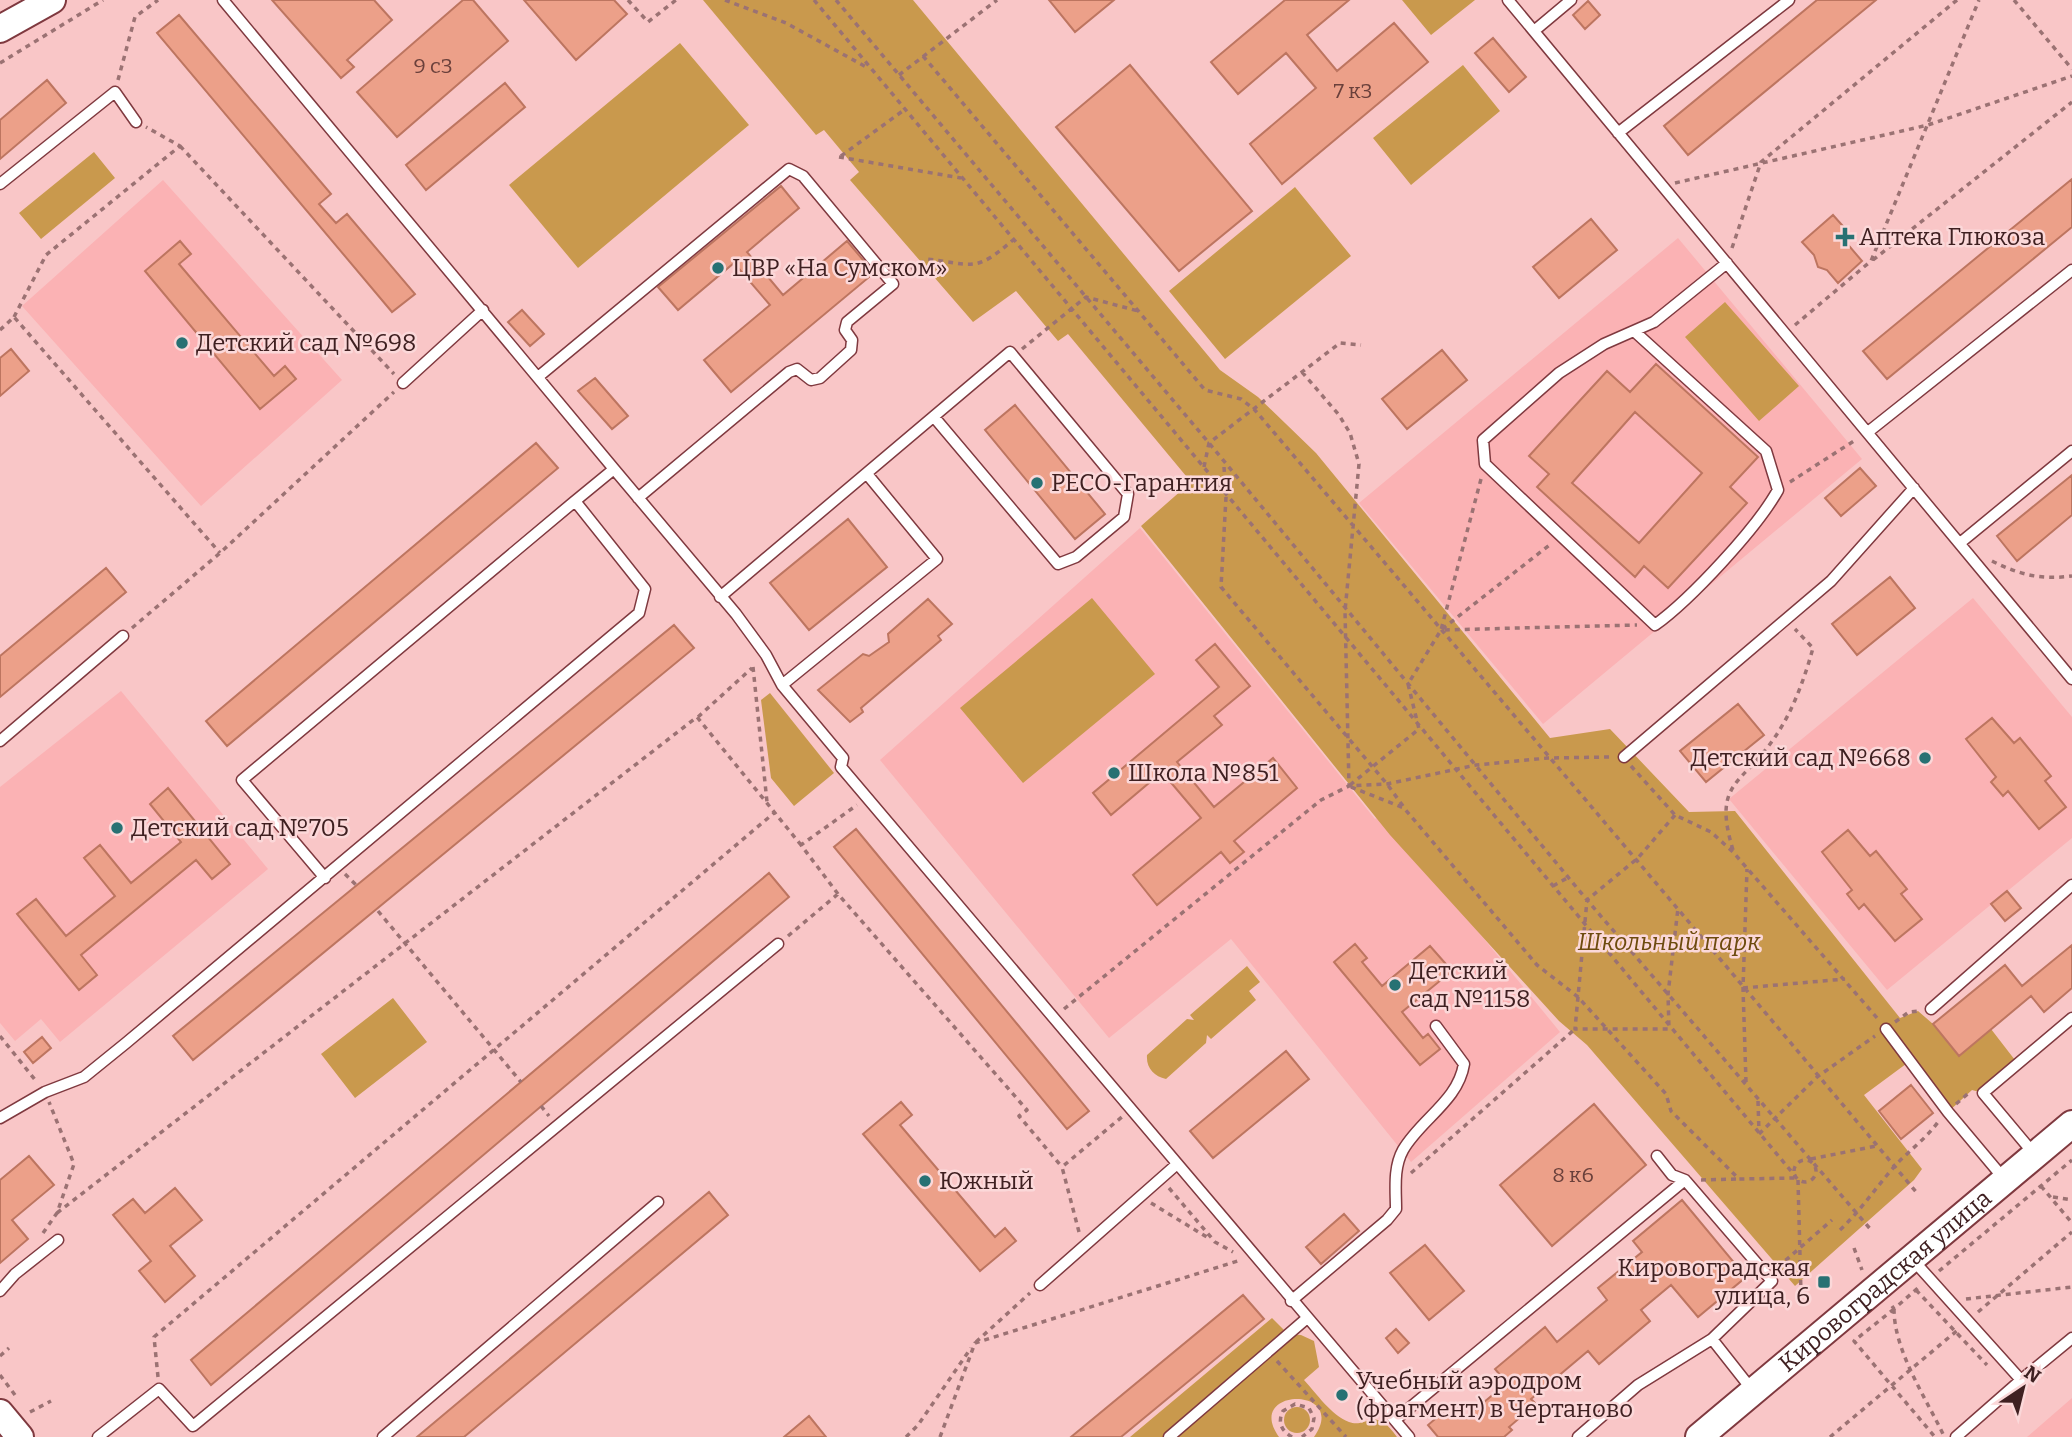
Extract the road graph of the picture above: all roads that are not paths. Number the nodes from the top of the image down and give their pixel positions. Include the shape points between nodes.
1 (52, 0) edge
2 (223, 0) edge
3 (1508, 0) edge
4 (1571, 0) edge
5 (1789, 0) edge
6 (0, 29) edge
7 (1534, 31) junction
8 (136, 122) road end
9 (1618, 133) junction
10 (0, 184) edge
11 (1727, 263) junction
12 (2072, 270) edge
13 (483, 310) junction
14 (1634, 331) junction
15 (538, 377) junction
16 (403, 383) road end
17 (934, 416) junction
18 (1868, 432) junction
19 (2072, 451) edge
20 (614, 469) junction
21 (867, 474) junction
22 (1914, 488) junction
23 (638, 498) junction
24 (575, 501) junction
25 (1960, 543) junction
26 (720, 597) junction
27 (123, 636) road end
28 (2072, 678) edge
29 (782, 685) junction
30 (0, 741) edge
31 (1623, 757) road end
32 (325, 878) junction
33 (2072, 885) edge
34 (778, 944) road end
35 (1931, 1009) road end
36 (2072, 1018) edge
37 (1436, 1027) dead end
38 (1886, 1028) road end
39 (0, 1118) edge
40 (2072, 1124) edge
41 (2036, 1155) junction
42 (1657, 1156) dead end
43 (1175, 1165) junction
44 (1685, 1180) junction
45 (2005, 1180) junction
46 (658, 1202) dead end
47 (58, 1240) dead end
48 (1921, 1270) junction
49 (1040, 1285) road end
50 (0, 1291) edge
51 (1292, 1301) junction
52 (1306, 1319) junction
53 (2072, 1338) edge
54 (1712, 1339) junction
55 (2021, 1380) junction
56 (1754, 1392) junction
57 (0, 1413) edge
58 (1395, 1420) junction
59 (20, 1437) edge
60 (98, 1437) edge
61 (383, 1437) edge
62 (1169, 1437) edge
63 (1409, 1437) edge
64 (1578, 1437) edge
65 (1699, 1437) edge
66 (1956, 1437) edge

1 - 6 street
2 - 13 lane
3 - 7 lane
4 - 7 lane
5 - 9 lane
7 - 9 lane
8 - 10 lane via 115,92
9 - 11 lane
11 - 14 lane via 1654,322
11 - 18 lane
12 - 18 lane
13 - 15 lane
13 - 16 lane
14 - 14 lane via 1766,451 1779,490 1768,509 1655,625 1485,464 1483,440 1559,373
15 - 20 lane
15 - 23 lane via 789,169 803,176 893,284 847,322 851,350 820,378 811,380 797,369 789,372
17 - 17 lane via 1010,352 1128,494 1124,517 1076,557 1058,564
17 - 21 lane
18 - 22 lane
19 - 25 lane
20 - 23 lane
20 - 24 lane
21 - 26 lane
21 - 29 lane via 937,559
22 - 25 lane
22 - 31 lane via 1831,580
23 - 26 lane
24 - 32 lane via 645,589 639,613
24 - 32 lane via 242,780
25 - 28 lane
26 - 29 lane via 766,655
27 - 30 lane
29 - 43 lane via 843,758 841,767 867,799
32 - 39 lane via 83,1077
33 - 35 lane
34 - 60 lane via 193,1426 159,1389
36 - 41 lane via 1983,1093
37 - 51 lane via 1464,1064 1461,1082 1402,1151 1395,1175 1396,1209
38 - 45 lane
40 - 41 street, Кировоградская улица
41 - 45 street, Кировоградская улица
42 - 44 lane via 1672,1175
43 - 49 lane
43 - 51 lane
44 - 54 lane via 1772,1281
44 - 58 lane
45 - 48 street, Кировоградская улица
46 - 61 lane
47 - 50 lane
48 - 55 lane
48 - 56 street, Кировоградская улица
51 - 52 lane
52 - 58 lane
52 - 62 lane
53 - 55 lane
54 - 56 lane
54 - 64 lane via 1638,1385
55 - 66 lane
56 - 65 street, Кировоградская улица
57 - 59 street
58 - 63 lane

